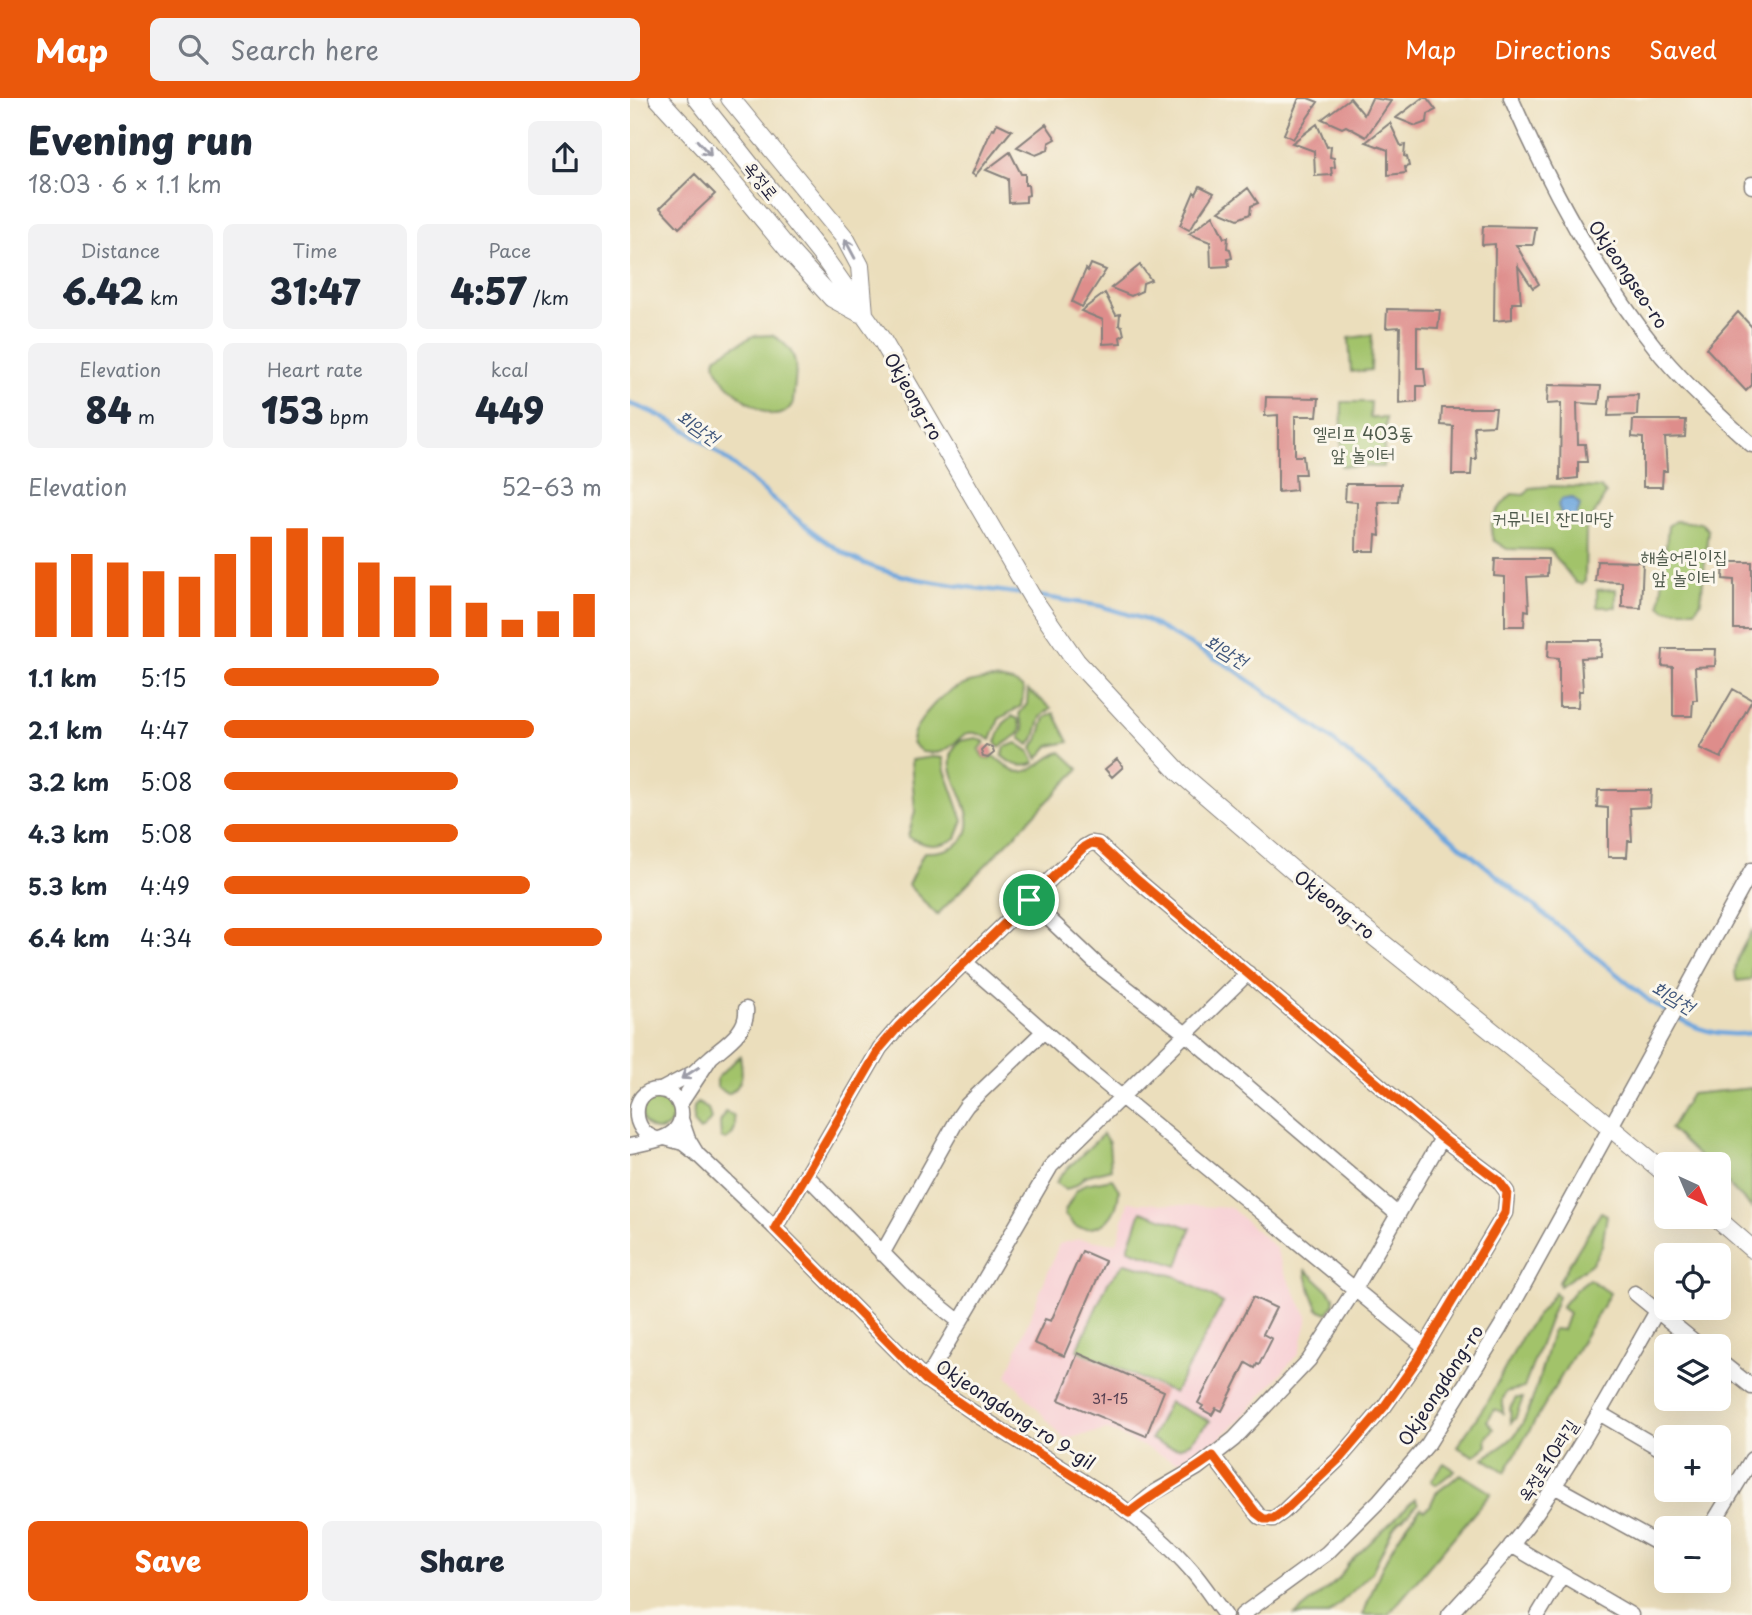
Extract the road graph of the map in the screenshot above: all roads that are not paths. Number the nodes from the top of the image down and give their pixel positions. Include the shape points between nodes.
1 (659, 98) edge
2 (697, 98) edge
3 (730, 98) edge
4 (1511, 98) edge
5 (864, 314) junction
6 (1752, 445) edge
7 (1752, 870) edge
8 (1029, 900) junction
9 (965, 962) junction
10 (1248, 972) junction
11 (747, 1009) dead end
12 (1044, 1031) junction
13 (1186, 1034) junction
14 (711, 1057) junction
15 (661, 1090) junction
16 (1122, 1097) junction
17 (680, 1104) junction
18 (634, 1106) edge
19 (681, 1119) junction
20 (1612, 1128) junction
21 (661, 1138) junction
22 (1442, 1138) junction
23 (630, 1146) edge
24 (697, 1154) junction
25 (1654, 1164) edge
26 (806, 1175) junction
27 (1397, 1214) junction
28 (775, 1228) junction
29 (1729, 1229) edge
30 (1752, 1250) edge
31 (882, 1254) junction
32 (1355, 1289) junction
33 (1635, 1293) dead end
34 (1654, 1309) edge
35 (1654, 1316) edge
36 (1668, 1320) edge
37 (960, 1322) junction
38 (1685, 1334) edge
39 (1425, 1347) junction
40 (1731, 1370) edge
41 (926, 1380) junction
42 (1752, 1387) edge
43 (1599, 1413) junction
44 (1654, 1445) edge
45 (1213, 1456) junction
46 (1752, 1459) edge
47 (1554, 1486) junction
48 (1733, 1490) joint
49 (1129, 1513) junction
50 (1717, 1516) edge
51 (1654, 1541) edge
52 (1511, 1545) junction
53 (1562, 1575) junction
54 (1225, 1615) edge
55 (1242, 1615) edge
56 (1449, 1615) edge
57 (1538, 1615) edge
58 (1631, 1615) edge

1 -> 5 main road via 831,298
2 - 5 main road, Okjeong-ro
5 -> 3 main road via 860,266 845,238
4 - 6 street, Okjeongseo-ro via 1564,209 1620,299 1662,356
5 - 20 main road, Okjeong-ro via 1033,598 1076,661 1180,773 1310,885
7 - 20 street
8 - 9 street
8 - 10 street via 1084,847 1098,844
8 - 13 street via 1100,967
9 - 12 street
9 - 26 street via 880,1048
10 - 13 street
10 - 22 street
11 - 14 street via 743,1028
12 - 16 street
12 - 31 street via 960,1115
13 - 16 street
13 - 27 street
14 -> 15 street
14 - 17 street
15 - 17 street
15 - 18 street
16 - 32 street
16 - 37 street via 1044,1175
17 - 19 street
18 - 21 street via 641,1133
19 - 21 street via 673,1133
19 - 24 street
20 - 25 main road, Okjeong-ro
20 - 55 street, Okjeongdong-ro via 1500,1328 1428,1444 1327,1553
21 - 23 street
21 - 24 street via 683,1143
22 - 27 street
22 - 39 street via 1507,1192 1505,1213
24 - 28 street, Okjeongdong-ro 9-gil
26 - 28 street
26 - 31 street
27 - 32 street
28 - 41 street, Okjeongdong-ro 9-gil
29 - 30 main road
31 - 37 street
32 - 39 street
32 - 45 street via 1309,1360 1240,1434
33 - 34 street
35 - 43 street, 옥정로10라길
36 - 38 street
37 - 41 street
39 - 45 street via 1363,1433 1273,1519 1256,1513
40 - 42 street
41 - 49 street, Okjeongdong-ro 9-gil
43 - 44 street
43 - 47 street, 옥정로10라길
45 - 49 street
46 - 48 street
47 - 51 street
47 - 52 street, 옥정로10라길
48 - 50 street
49 - 54 street, Okjeongdong-ro 9-gil via 1192,1571
52 - 53 street
52 - 56 street, 옥정로10라길
53 - 57 street
53 - 58 street

